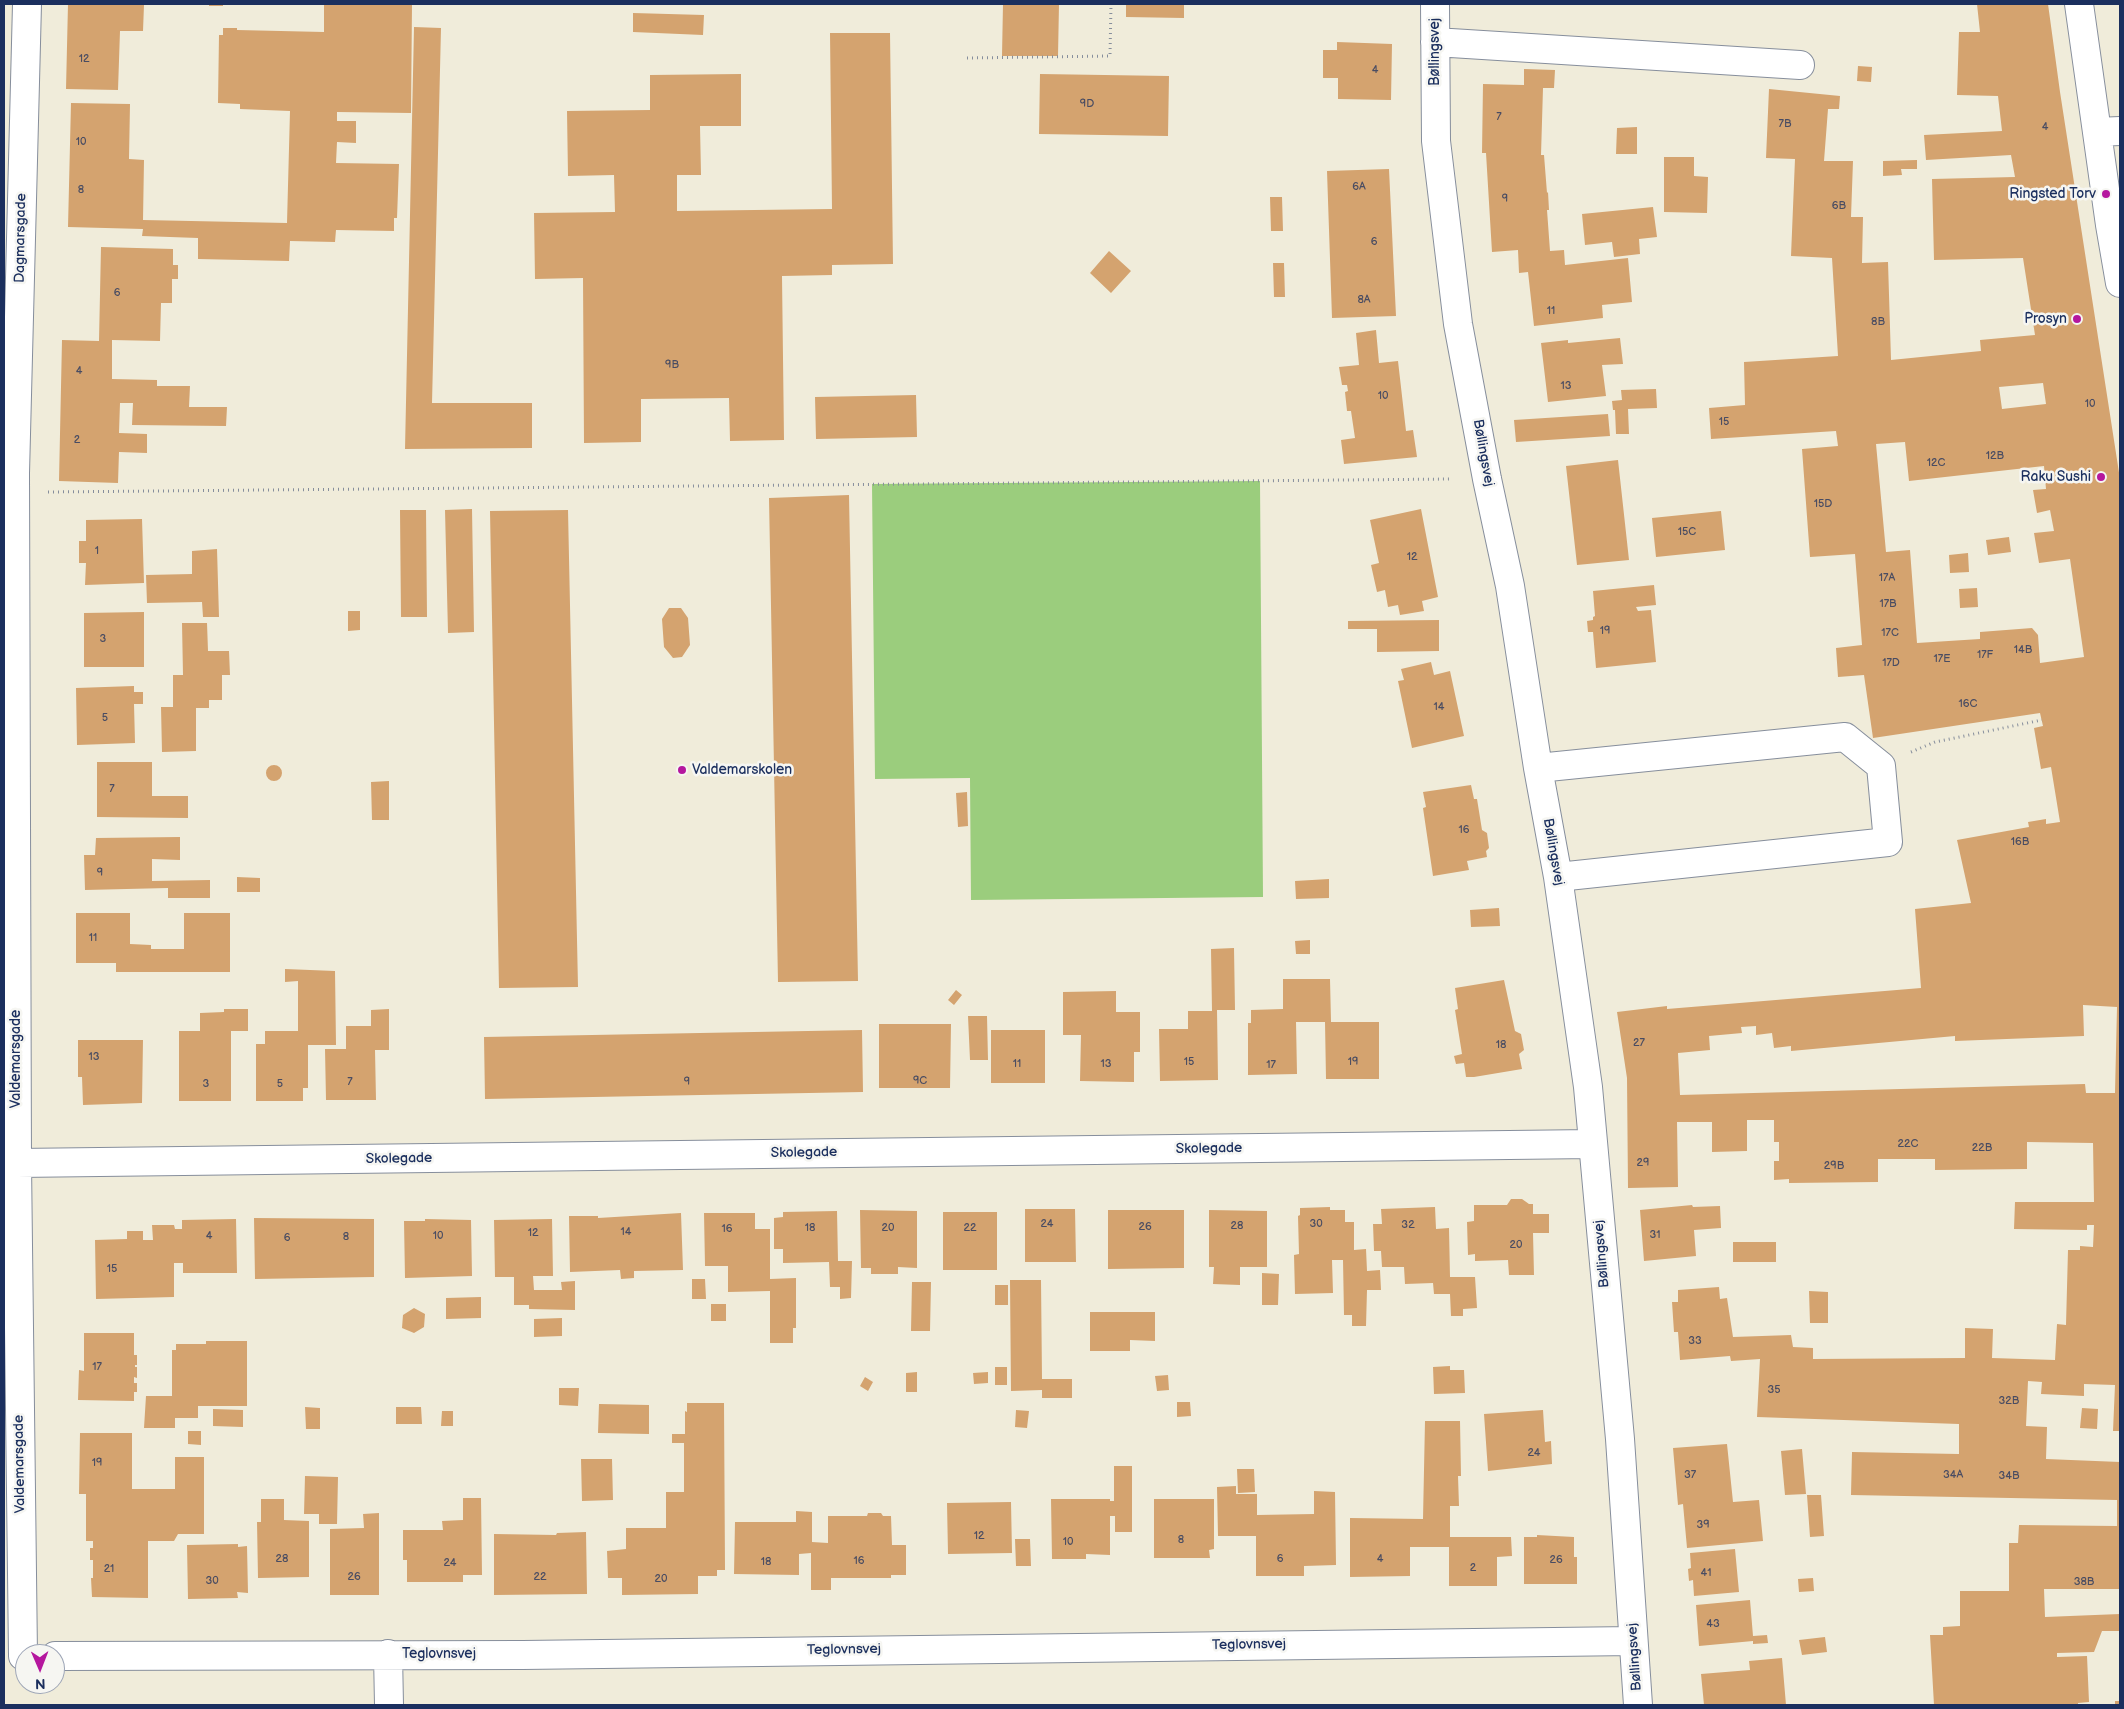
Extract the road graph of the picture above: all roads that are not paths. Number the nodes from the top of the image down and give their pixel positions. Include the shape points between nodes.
1 (27, 4) edge
2 (1435, 4) edge
3 (2079, 4) edge
4 (1435, 42) junction
5 (1800, 66) dead end
6 (2109, 131) edge
7 (2120, 282) edge
8 (11, 479) edge
9 (1538, 768) junction
10 (1558, 877) junction
11 (1592, 1144) junction
12 (16, 1163) junction
13 (1633, 1641) junction
14 (17, 1644) edge
15 (388, 1654) junction
16 (65, 1656) edge
17 (389, 1705) edge
18 (1638, 1705) edge

1 - 8 street, Dagmarsgade
2 - 4 street, Bøllingsvej
3 - 6 street
4 - 5 street
4 - 9 street, Bøllingsvej via 1436,141 1458,324 1510,586
6 - 7 street
8 - 12 street, Valdemarsgade
9 - 10 street, Bøllingsvej
9 - 10 street via 1845,737 1881,766 1888,842
10 - 11 street, Bøllingsvej via 1586,1077
11 - 12 street, Skolegade
11 - 13 street, Bøllingsvej via 1620,1439
12 - 14 street, Valdemarsgade
13 - 15 street, Teglovnsvej
13 - 18 street, Bøllingsvej
15 - 16 street, Teglovnsvej
15 - 17 street

